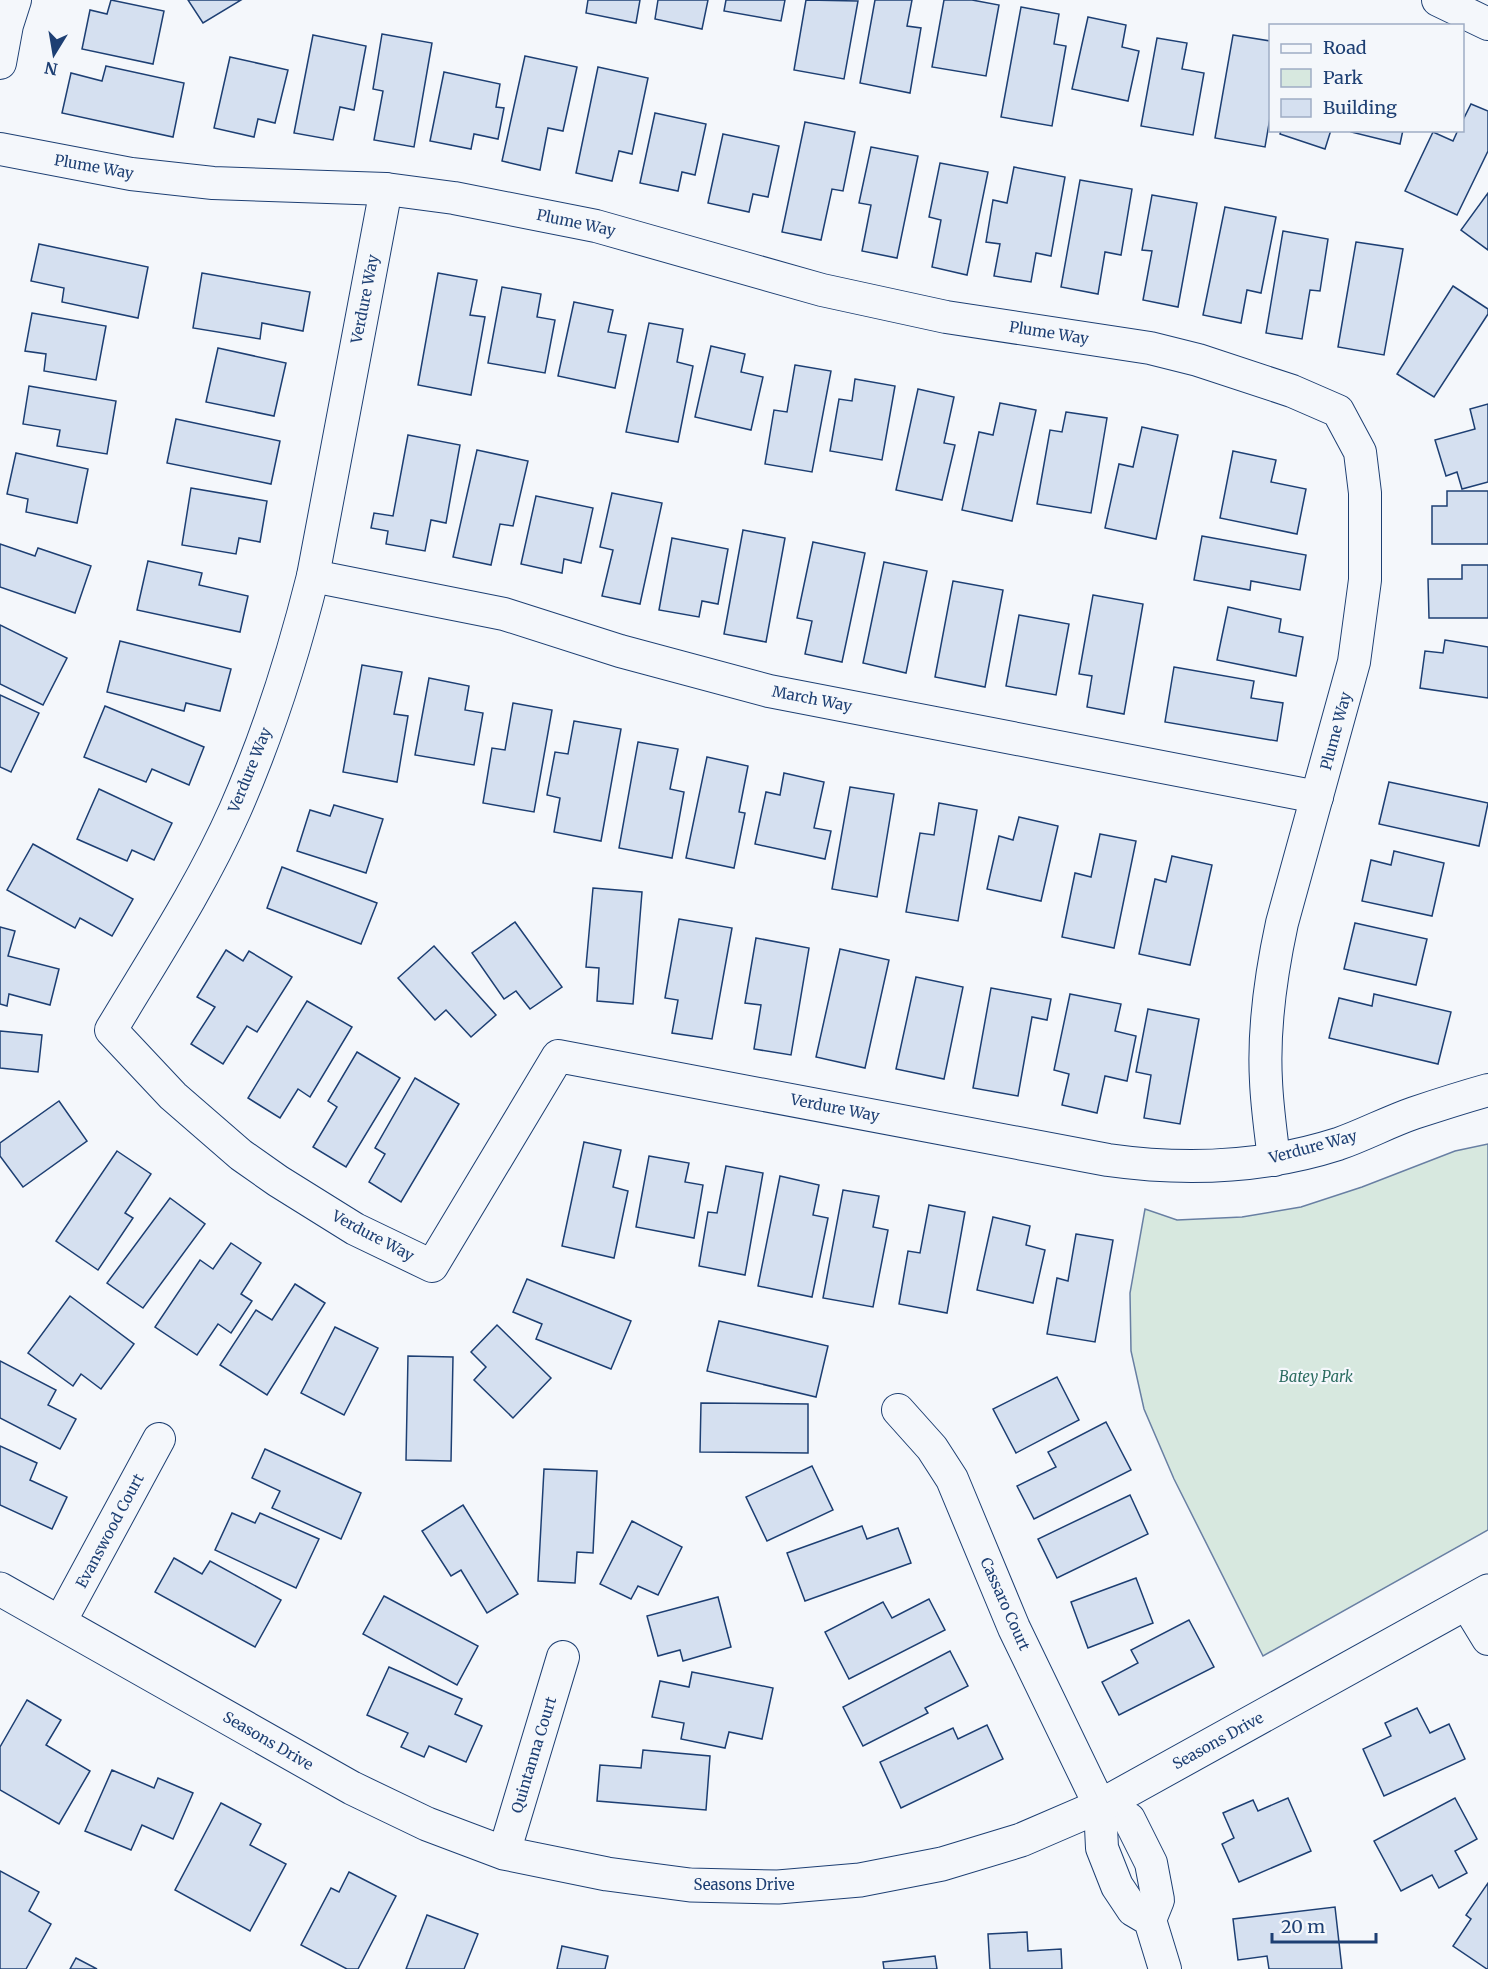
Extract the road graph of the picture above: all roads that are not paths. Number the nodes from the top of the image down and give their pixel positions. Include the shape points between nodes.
1 (15, 0) edge
2 (1438, 0) edge
3 (1488, 24) edge
4 (0, 63) edge
5 (0, 149) edge
6 (386, 189) junction
7 (313, 576) junction
8 (1317, 797) junction
9 (1488, 1090) edge
10 (1274, 1160) junction
11 (898, 1410) dead end
12 (159, 1439) dead end
13 (0, 1588) edge
14 (1477, 1597) edge
15 (60, 1622) junction
16 (1488, 1639) edge
17 (563, 1657) dead end
18 (1101, 1806) junction
19 (504, 1853) junction
20 (1165, 1969) edge

1 - 4 street
2 - 3 street
5 - 6 street, Plume Way via 130,174 213,183
6 - 7 street, Verdure Way
6 - 8 street, Plume Way via 596,226 822,290 946,317 1150,348 1282,388 1338,411 1360,452 1365,493 1365,580 1354,662
7 - 8 street, March Way via 504,614 620,651 769,691
7 - 10 street, Verdure Way via 277,704 235,811 200,880 111,1030 173,1095 241,1155 355,1229 432,1266 558,1056 1149,1166 1232,1166
8 - 10 street, Plume Way via 1282,923 1269,1001 1266,1079
9 - 10 street, Verdure Way via 1413,1113 1338,1144
11 - 18 street, Cassaro Court via 932,1448 952,1479 1014,1628
12 - 15 street, Evanswood Court
13 - 15 street, Seasons Drive
14 - 16 street
14 - 18 street, Seasons Drive
15 - 19 street, Seasons Drive via 352,1788 427,1824
17 - 19 street, Quintanna Court
18 - 19 street, Seasons Drive via 1021,1840 942,1864 860,1880 778,1887 690,1885 607,1874
18 - 20 street via 1129,1819 1151,1863 1158,1900 1150,1920

